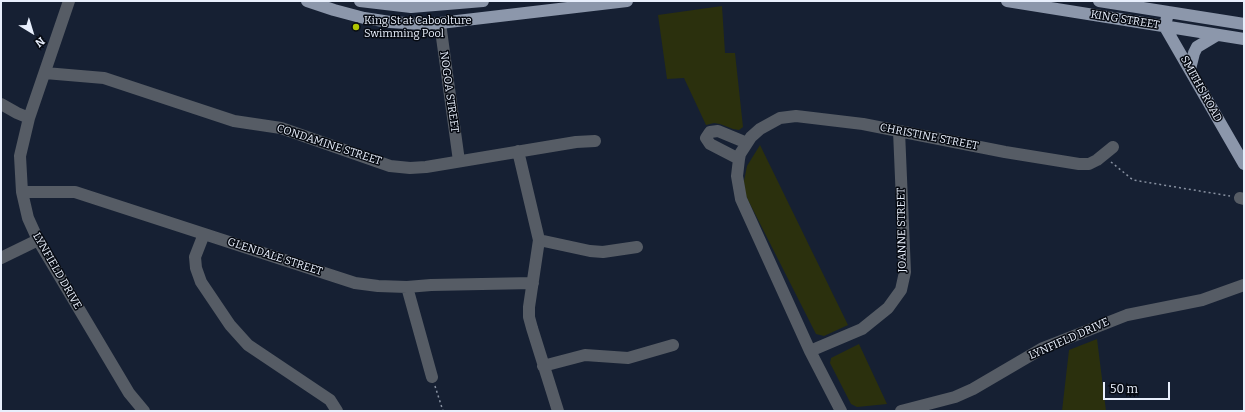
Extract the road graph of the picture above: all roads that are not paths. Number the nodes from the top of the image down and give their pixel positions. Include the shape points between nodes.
1 (68, 1) edge
2 (307, 1) edge
3 (360, 1) edge
4 (483, 1) edge
5 (627, 1) edge
6 (1007, 1) edge
7 (1099, 1) edge
8 (378, 2) edge
9 (536, 7) edge
10 (1168, 12) junction
11 (440, 23) junction
12 (1244, 24) edge
13 (1165, 27) junction
14 (1217, 35) junction
15 (1244, 39) edge
16 (1190, 69) junction
17 (45, 73) junction
18 (1, 104) edge
19 (29, 118) junction
20 (899, 131) junction
21 (595, 141) dead end
22 (747, 143) junction
23 (1109, 151) road end
24 (518, 152) junction
25 (740, 159) junction
26 (459, 161) junction
27 (1244, 164) edge
28 (22, 192) junction
29 (204, 234) junction
30 (38, 240) junction
31 (539, 240) junction
32 (637, 247) dead end
33 (1, 258) edge
34 (533, 283) junction
35 (1244, 285) edge
36 (407, 287) junction
37 (673, 345) dead end
38 (810, 351) junction
39 (543, 366) junction
40 (432, 377) road end
41 (937, 407) edge
42 (144, 411) edge
43 (337, 411) edge
44 (558, 411) edge
45 (841, 411) edge
46 (901, 411) edge

1 - 17 street, LYNFIELD DRIVE
2 - 11 main road via 364,18 406,24
3 - 8 main road
4 - 8 main road via 419,7
5 - 9 main road
6 - 13 main road, KING STREET
7 - 10 main road, KING STREET
9 - 11 main road
10 - 12 main road, KING STREET
10 - 13 main road
11 - 26 street, NOGOA STREET
13 - 14 main road, KING STREET
13 - 16 main road, SMITHS ROAD
14 - 15 main road, KING STREET
14 - 16 main road via 1198,47
16 - 27 main road, SMITHS ROAD
17 - 19 street, LYNFIELD DRIVE
17 - 26 street, CONDAMINE STREET via 104,78 234,121 281,128 390,166 426,167
18 - 19 street
19 - 28 street, LYNFIELD DRIVE via 20,156
20 - 22 street, CHRISTINE STREET via 796,116 780,118 760,129
20 - 23 street, CHRISTINE STREET via 1078,164 1089,164
20 - 38 street, JOANNE STREET via 905,272 901,290 888,308 862,329
21 - 24 street, CONDAMINE STREET
22 - 25 street, CHRISTINE STREET via 740,154
22 - 25 street via 718,131 710,132 706,138 710,144
24 - 26 street, CONDAMINE STREET
24 - 31 street
25 - 38 street, CHRISTINE STREET via 737,176 741,199
28 - 29 street, GLENDALE STREET via 76,192
28 - 30 street, LYNFIELD DRIVE via 28,218
29 - 36 street, GLENDALE STREET via 355,283
29 - 43 street via 196,257 196,268 201,282 230,325 248,345 330,400
30 - 33 street
30 - 42 street, LYNFIELD DRIVE via 129,393
31 - 32 street via 596,251
31 - 34 street
34 - 36 street, GLENDALE STREET
34 - 39 street via 530,317
35 - 41 street, LYNFIELD DRIVE via 1202,300 1127,315 1043,348
36 - 40 street
37 - 39 street via 628,358 585,355
38 - 45 street, CHRISTINE STREET
39 - 44 street
41 - 46 street, LYNFIELD DRIVE

